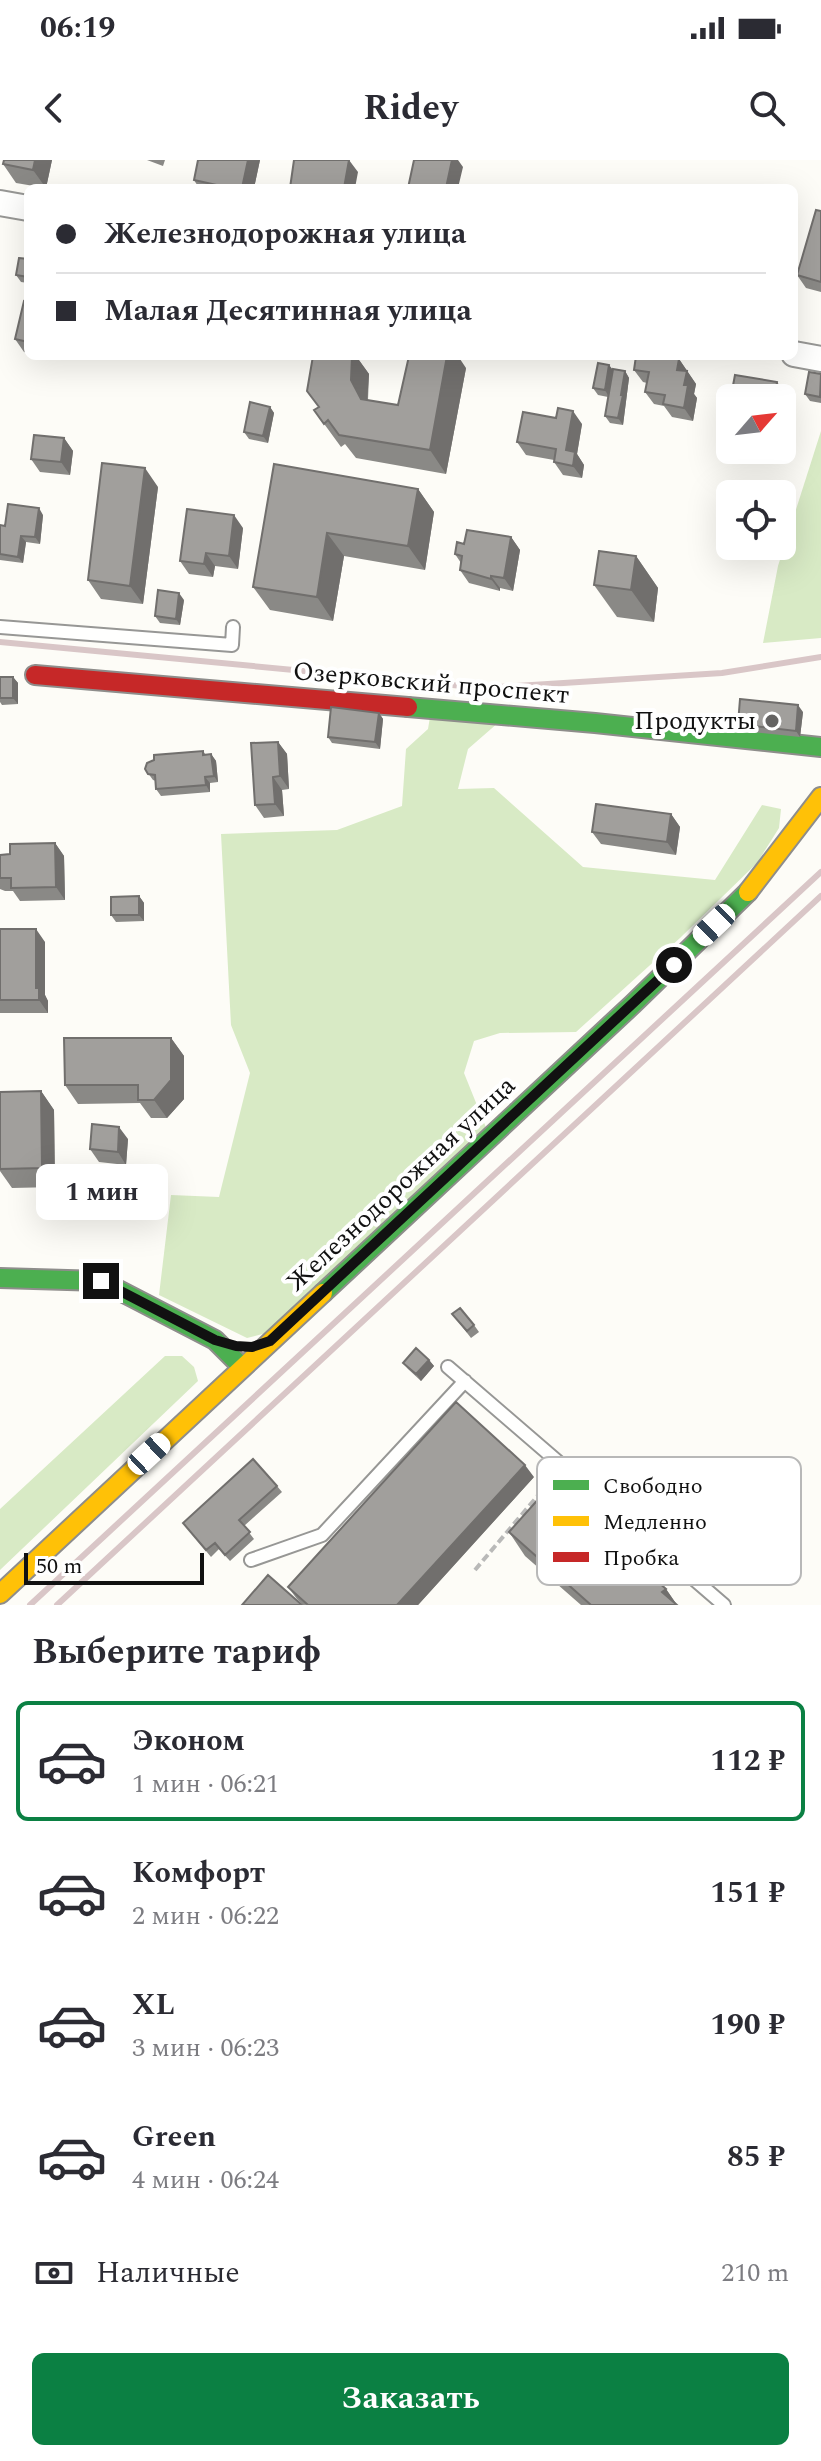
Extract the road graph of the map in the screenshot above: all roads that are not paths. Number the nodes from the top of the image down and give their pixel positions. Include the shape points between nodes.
1 (0, 203) edge
2 (24, 207) edge
3 (798, 355) edge
4 (821, 359) edge
5 (0, 627) edge
6 (233, 627) dead end
7 (35, 675) dead end
8 (821, 747) edge
9 (821, 797) edge
10 (0, 1278) edge
11 (215, 1340) junction
12 (270, 1341) junction
13 (242, 1367) junction
14 (448, 1367) dead end
15 (465, 1381) junction
16 (553, 1457) edge
17 (251, 1560) dead end
18 (701, 1585) edge
19 (0, 1594) edge
20 (724, 1605) edge

1 - 2 street
3 - 4 street
5 - 6 lane via 232,645
7 - 8 street, Озерковский проспект
9 - 12 street, Железнодорожная улица via 754,886
10 - 11 street via 101,1281
11 - 12 street via 252,1347
11 - 13 street
12 - 13 street, Железнодорожная улица
13 - 19 street, Железнодорожная улица
14 - 15 lane
15 - 16 lane
15 - 17 lane via 322,1535
18 - 20 lane

